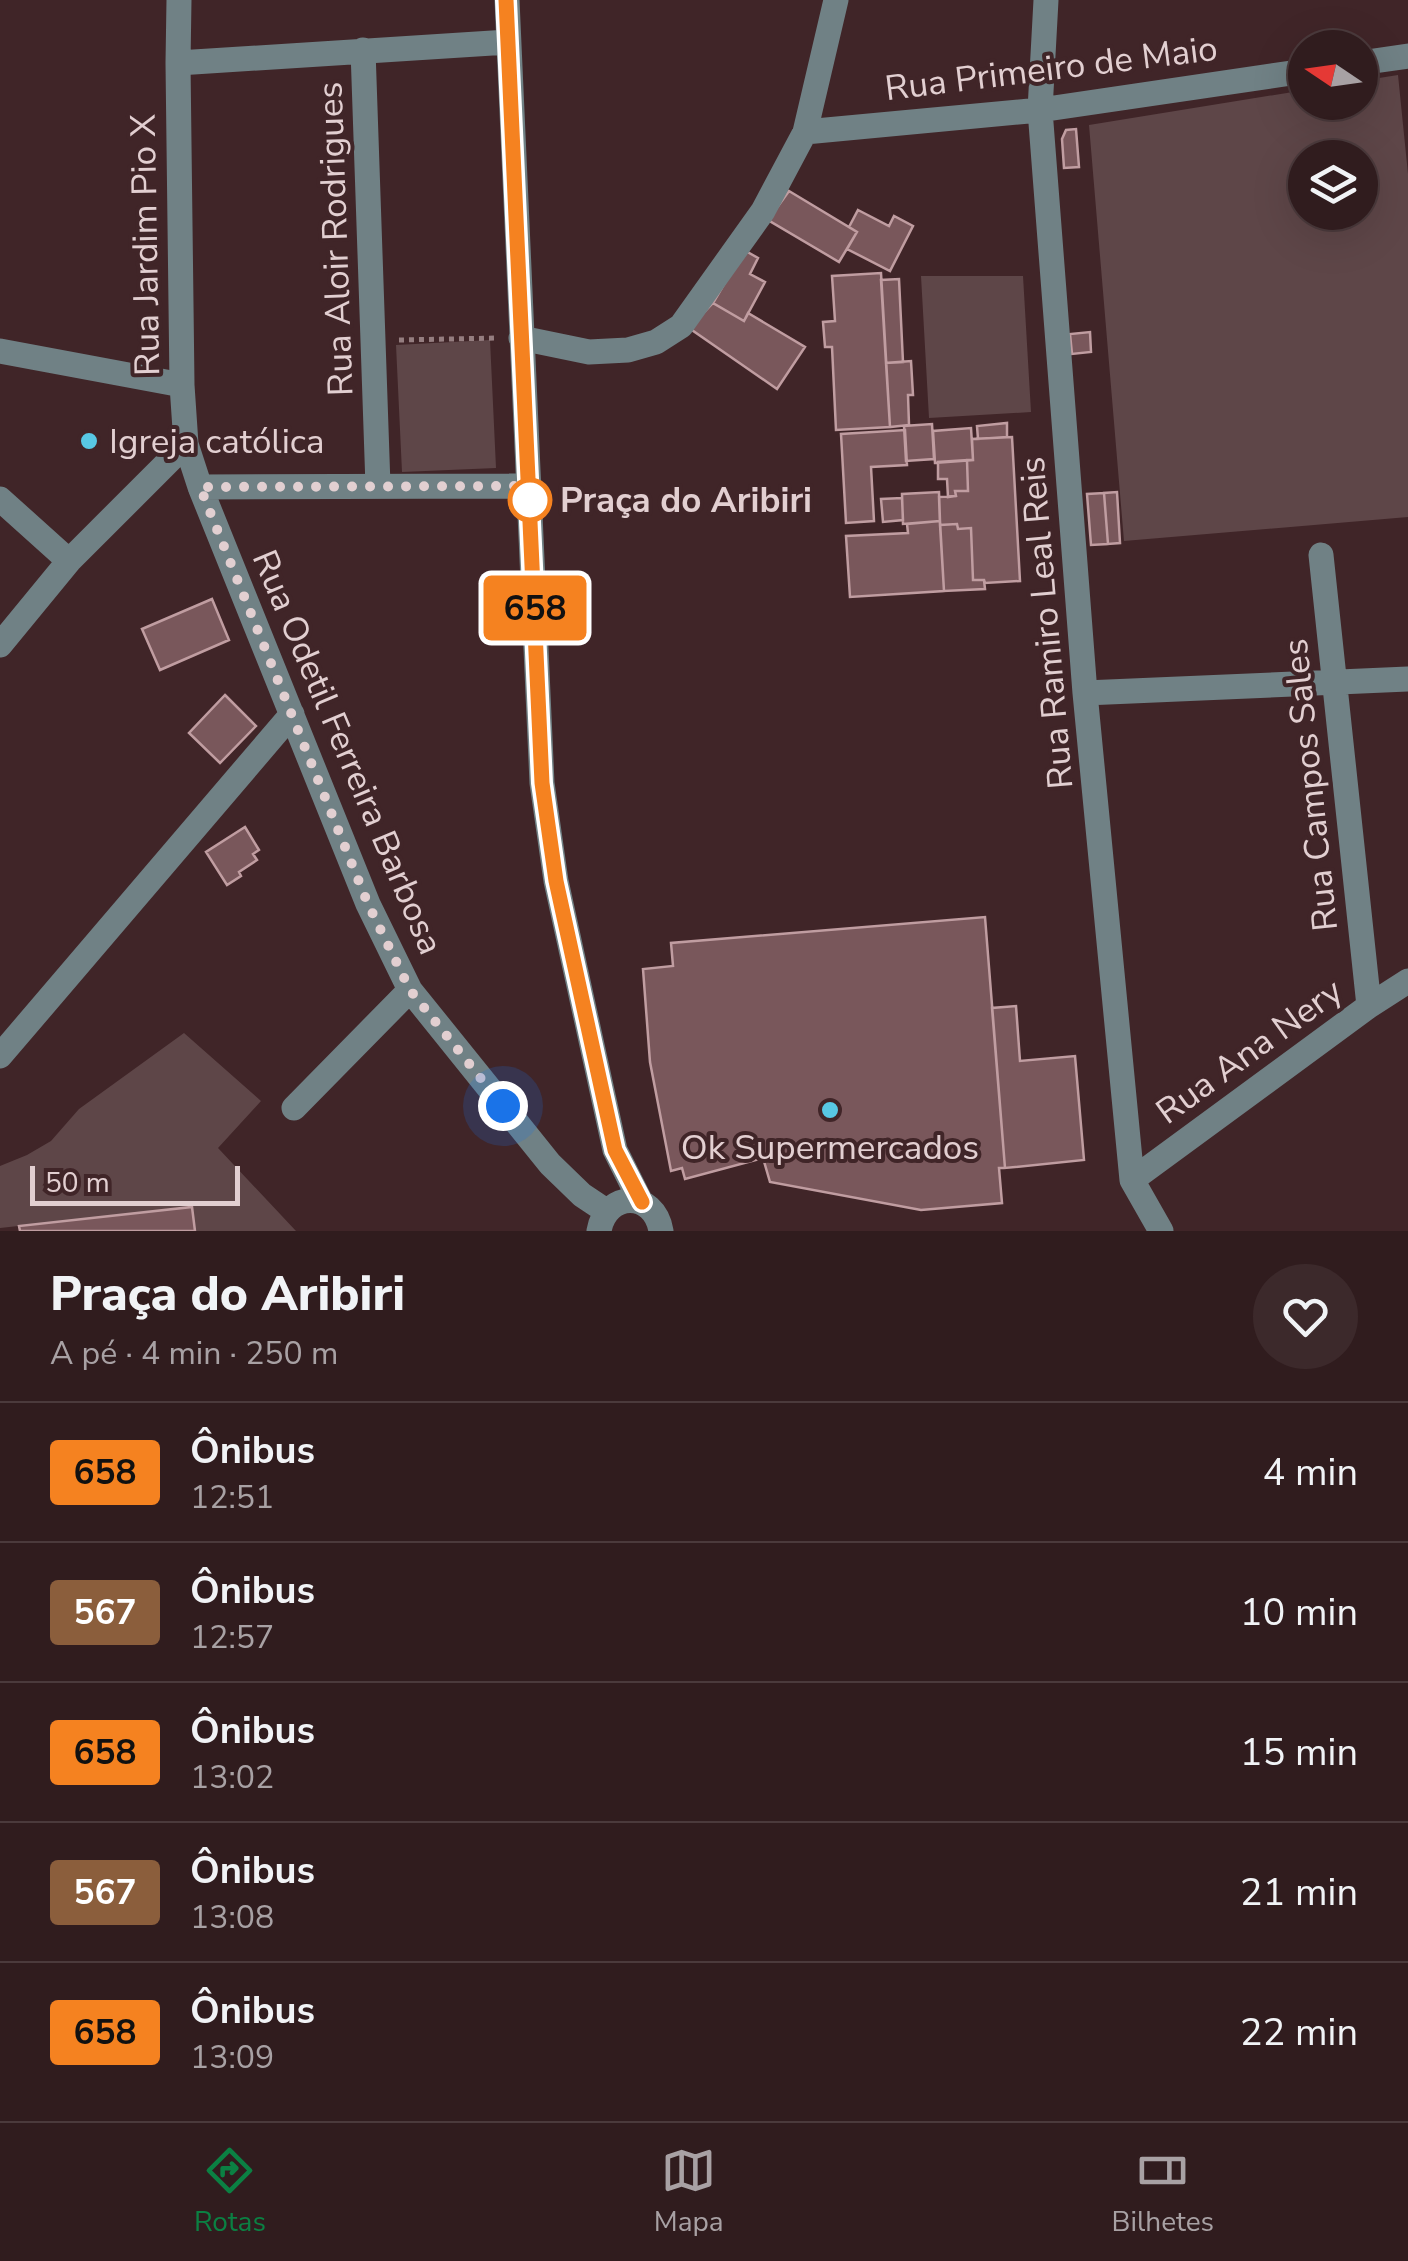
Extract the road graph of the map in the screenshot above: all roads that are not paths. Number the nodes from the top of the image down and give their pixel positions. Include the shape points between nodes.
1 (179, 0) edge
2 (506, 0) edge
3 (836, 0) edge
4 (1046, 0) edge
5 (508, 42) junction
6 (363, 50) junction
7 (1408, 56) edge
8 (1378, 60) edge
9 (178, 62) junction
10 (1288, 74) edge
11 (1040, 110) junction
12 (805, 132) junction
13 (521, 338) junction
14 (0, 352) edge
15 (182, 384) junction
16 (186, 444) junction
17 (378, 486) junction
18 (530, 486) junction
19 (200, 487) junction
20 (0, 499) edge
21 (1321, 555) dead end
22 (69, 561) junction
23 (0, 644) edge
24 (1408, 679) edge
25 (1332, 682) junction
26 (1085, 693) junction
27 (292, 714) junction
28 (1408, 981) edge
29 (410, 990) junction
30 (1369, 1006) junction
31 (0, 1056) edge
32 (294, 1108) dead end
33 (615, 1150) junction
34 (1132, 1180) junction
35 (642, 1202) junction
36 (606, 1216) edge
37 (661, 1231) edge
38 (1161, 1231) edge

1 - 9 street, Rua Jardim Pio X
2 - 5 street
3 - 12 street
4 - 11 street, Rua Ramiro Leal Reis
5 - 6 street
5 - 13 street
6 - 9 street
6 - 17 street, Rua Aloir Rodrigues
7 - 8 street
9 - 15 street, Rua Jardim Pio X
10 - 11 street, Rua Primeiro de Maio
11 - 12 street, Rua Primeiro de Maio
11 - 26 street, Rua Ramiro Leal Reis
12 - 13 street via 763,211 681,326 628,350 590,352
13 - 18 street
14 - 15 street
15 - 16 street, Rua Jardim Pio X
16 - 19 street, Rua Jardim Pio X
16 - 22 street
17 - 18 street
17 - 19 street
18 - 33 street via 542,783 556,881
19 - 27 street, Rua Odetil Ferreira Barbosa
20 - 22 street
21 - 25 street, Rua Campos Sales
22 - 23 street
24 - 25 street
25 - 26 street
25 - 30 street, Rua Campos Sales
26 - 34 street, Rua Ramiro Leal Reis
27 - 29 street, Rua Odetil Ferreira Barbosa
27 - 31 street
28 - 30 street, Rua Ana Nery
29 - 32 street
29 - 36 street, Rua Odetil Ferreira Barbosa via 550,1164
30 - 34 street, Rua Ana Nery
33 - 35 street
33 - 36 street
34 - 38 street, Rua Ramiro Leal Reis
35 - 36 street via 622,1201
35 - 37 street via 656,1214

